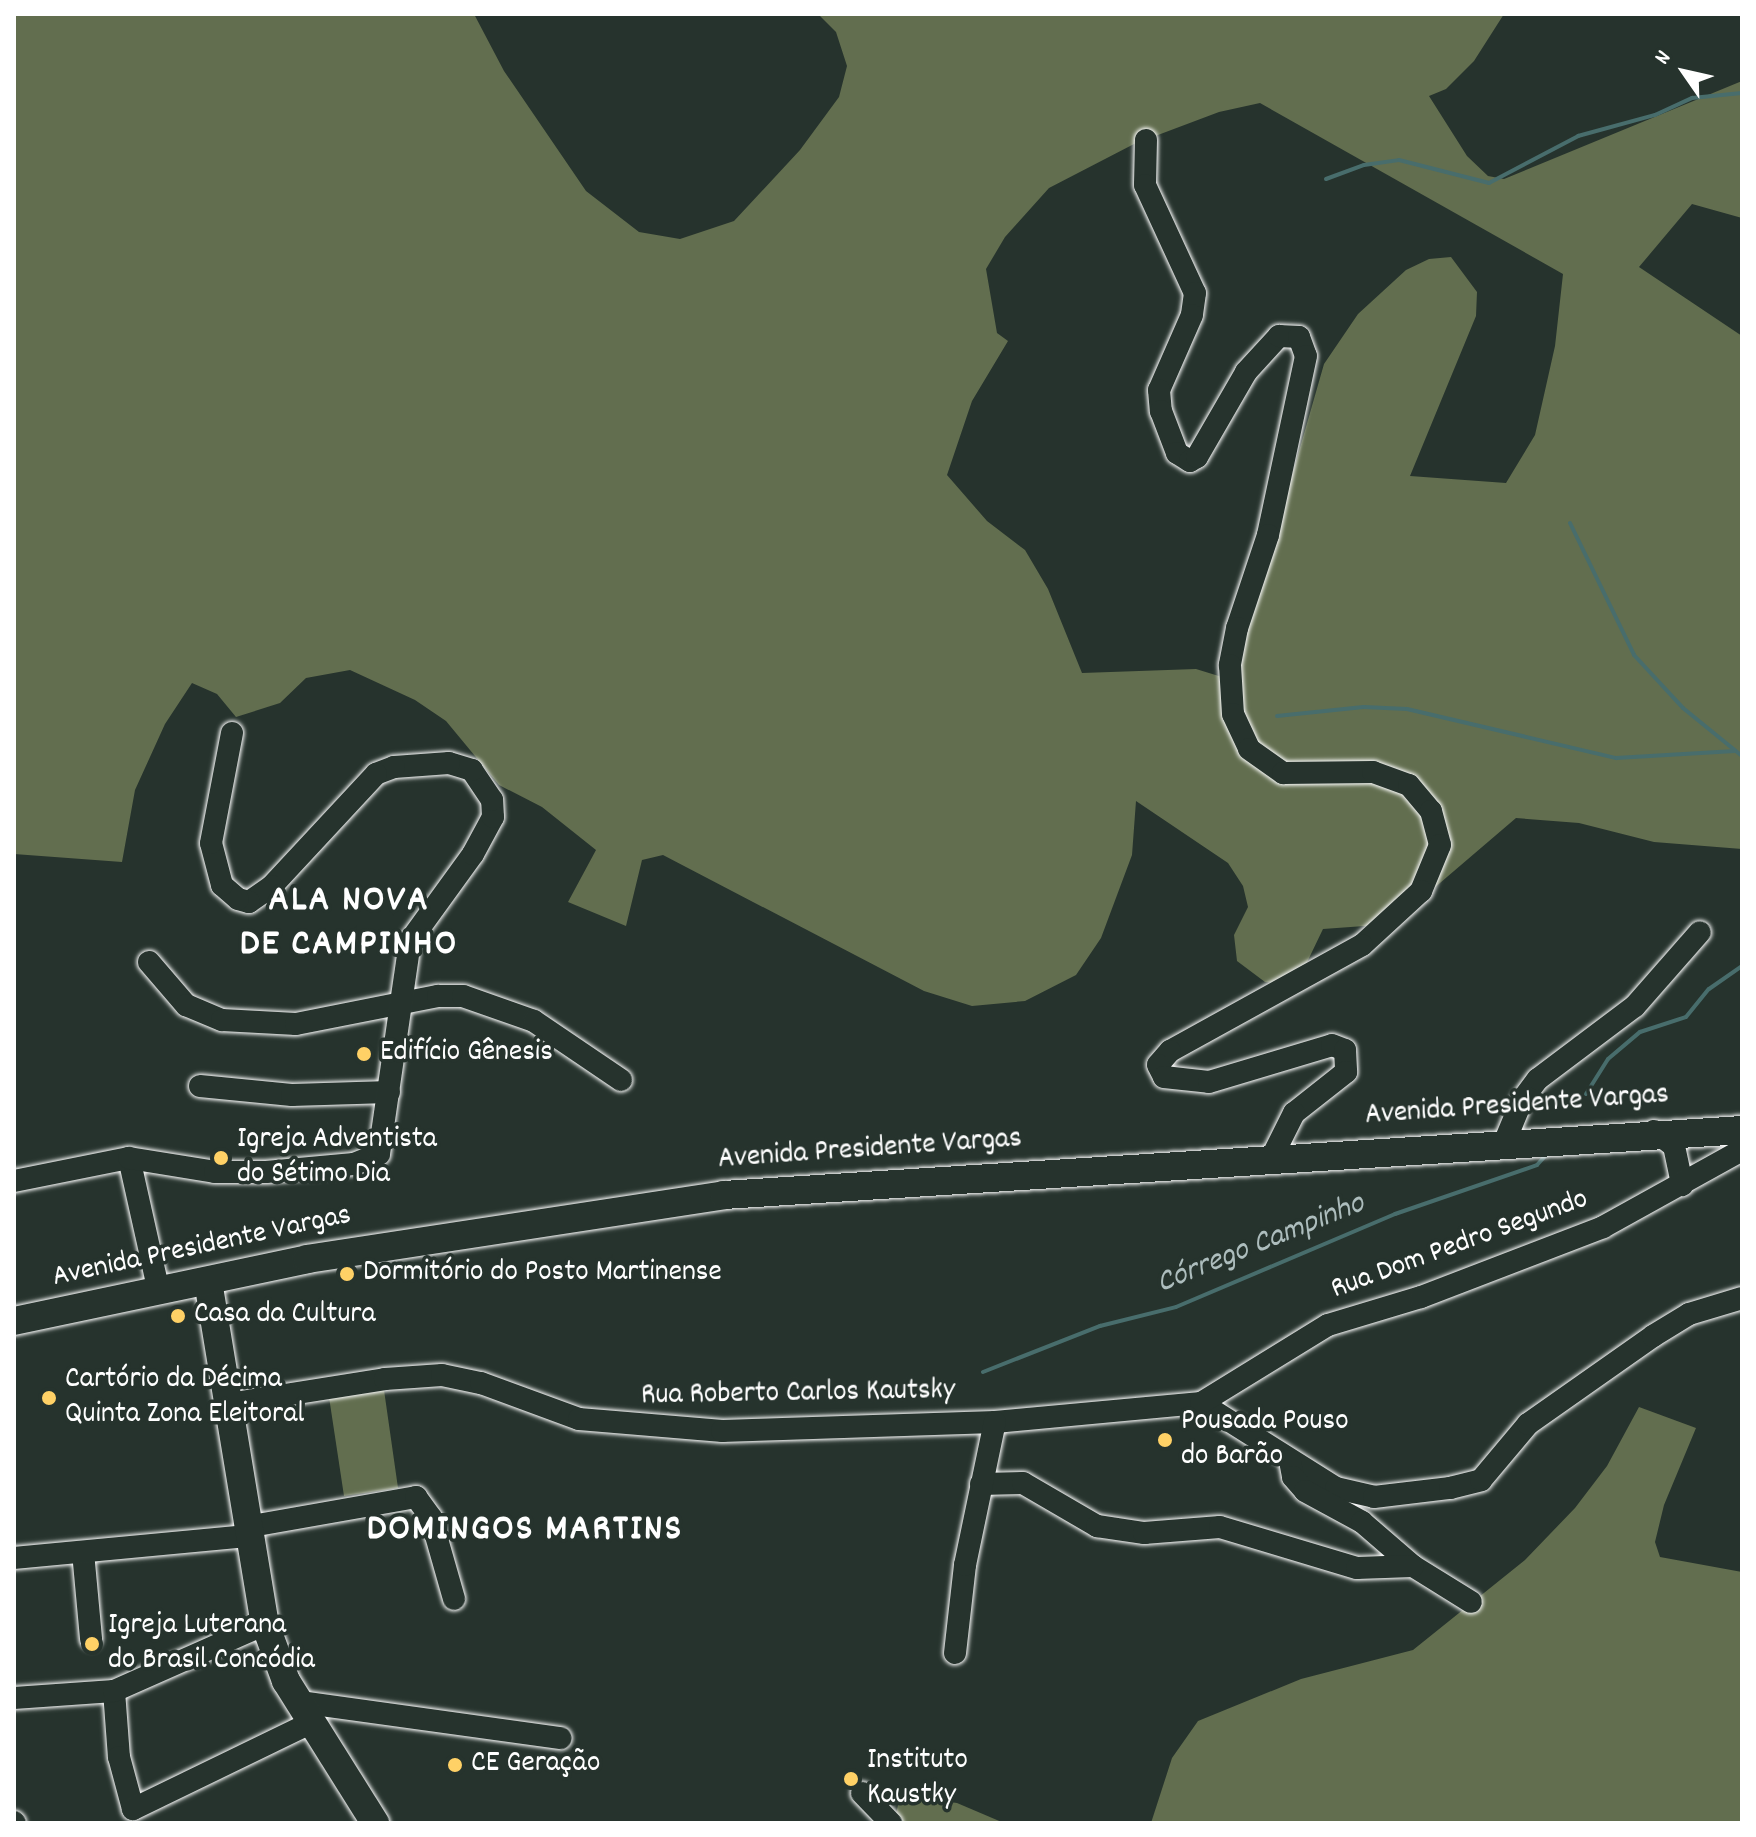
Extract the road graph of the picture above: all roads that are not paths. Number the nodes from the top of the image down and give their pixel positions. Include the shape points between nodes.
1 (1146, 140) dead end
2 (232, 733) dead end
3 (1700, 932) dead end
4 (149, 962) dead end
5 (399, 1004) junction
6 (621, 1080) dead end
7 (200, 1086) dead end
8 (389, 1092) junction
9 (1654, 1131) junction
10 (1740, 1131) edge
11 (1505, 1141) junction
12 (1272, 1157) junction
13 (129, 1158) junction
14 (14, 1181) edge
15 (1682, 1185) junction
16 (208, 1281) junction
17 (159, 1292) junction
18 (1742, 1298) edge
19 (14, 1321) edge
20 (1201, 1403) junction
21 (228, 1404) junction
22 (995, 1422) junction
23 (1290, 1461) junction
24 (981, 1484) junction
25 (247, 1531) junction
26 (83, 1552) junction
27 (14, 1558) edge
28 (1413, 1566) junction
29 (454, 1599) dead end
30 (1471, 1602) dead end
31 (265, 1624) junction
32 (91, 1639) dead end
33 (955, 1653) dead end
34 (114, 1691) junction
35 (14, 1698) edge
36 (306, 1712) junction
37 (561, 1738) dead end
38 (862, 1793) dead end
39 (375, 1823) edge
40 (891, 1823) edge

1 - 12 street via 1145,185 1192,276 1195,293 1192,315 1159,390 1177,453 1190,461 1197,457 1246,372 1279,336 1299,337 1306,356 1268,535 1237,628 1230,665 1233,714 1249,749 1283,773 1373,772 1409,785 1431,811 1440,845 1421,891 1353,953 1170,1051 1158,1065 1164,1077 1209,1082 1332,1045 1345,1050 1346,1072 1294,1113
2 - 5 street via 211,843 222,885 249,902 272,886 376,774 420,762 449,763 472,770 484,786 493,817 462,871 417,926
3 - 11 street via 1644,998 1538,1079 1522,1100
4 - 5 street via 186,1005 222,1020 296,1024
5 - 6 street via 438,996 488,1003 534,1021
5 - 8 street
7 - 8 street via 292,1095
8 - 13 street via 381,1148 375,1158 354,1164 215,1172
9 - 10 main road, Avenida Presidente Vargas
9 - 11 main road, Avenida Presidente Vargas
9 - 15 street via 1674,1146
10 - 15 street, Rua Dom Pedro Segundo
11 - 12 main road, Avenida Presidente Vargas
12 - 16 main road, Avenida Presidente Vargas via 724,1195 454,1234
13 - 14 street
13 - 17 street
15 - 20 street, Rua Dom Pedro Segundo via 1603,1227 1525,1258 1328,1325
16 - 17 main road, Avenida Presidente Vargas
16 - 21 main road
17 - 19 main road, Avenida Presidente Vargas
18 - 23 street via 1689,1314 1653,1336 1528,1424 1476,1483 1374,1497 1336,1488
20 - 22 street, Rua Roberto Carlos Kautsky
20 - 23 street
21 - 22 street, Rua Roberto Carlos Kautsky via 442,1375 481,1383 579,1419 623,1426 722,1431
21 - 25 main road
22 - 24 street, Rua Roberto Carlos Kautsky
23 - 28 street via 1293,1477 1305,1491 1362,1522
24 - 28 street via 1023,1483 1097,1526 1144,1533 1220,1527 1357,1568
24 - 33 street, Rua Roberto Carlos Kautsky
25 - 26 street
25 - 29 street via 416,1497 431,1518
25 - 31 main road
26 - 27 street
26 - 32 street
28 - 30 street
31 - 34 street
31 - 36 main road via 280,1669
34 - 35 street
34 - 36 street via 119,1757 133,1809
36 - 37 street
36 - 39 main road
38 - 40 street

